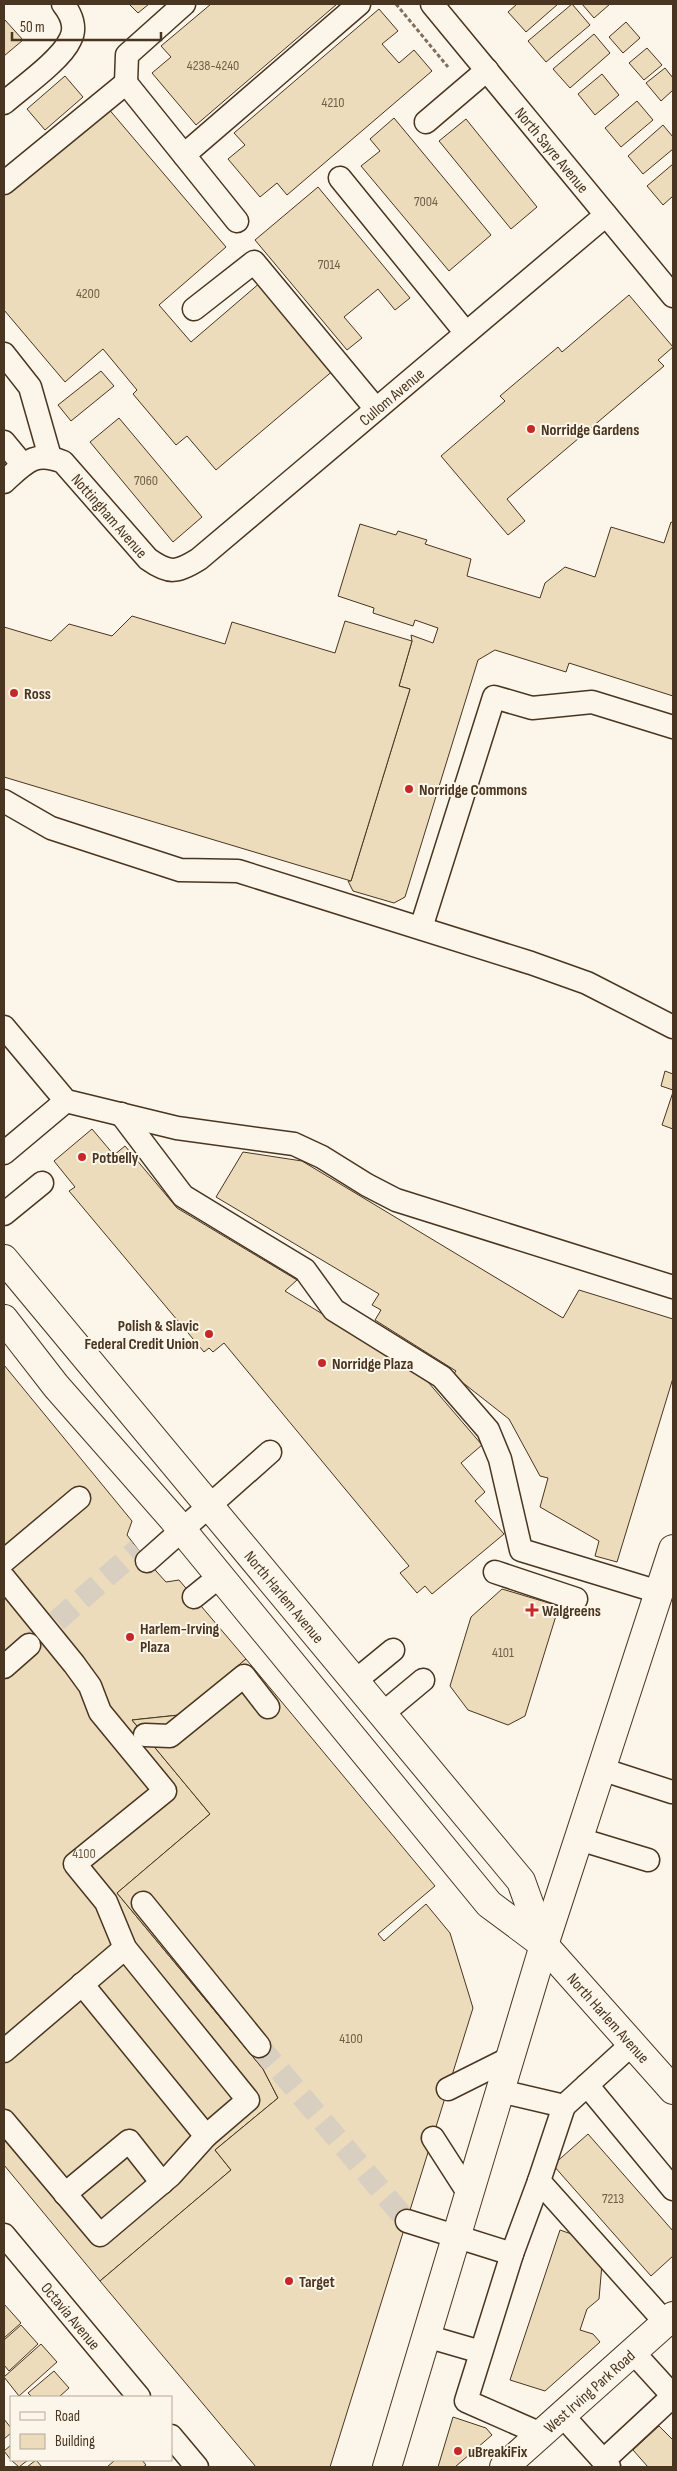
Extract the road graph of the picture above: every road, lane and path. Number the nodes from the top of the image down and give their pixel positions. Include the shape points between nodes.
1 (63, 4) edge
2 (184, 4) edge
3 (359, 4) edge
4 (396, 4) edge
5 (432, 4) edge
6 (448, 67) dead end
7 (487, 70) junction
8 (126, 82) junction
9 (4, 103) edge
10 (426, 122) dead end
11 (184, 155) junction
12 (340, 178) dead end
13 (4, 183) edge
14 (606, 215) junction
15 (237, 220) dead end
16 (673, 296) edge
17 (194, 310) dead end
18 (466, 333) junction
19 (4, 354) edge
20 (376, 409) junction
21 (4, 442) edge
22 (50, 457) junction
23 (23, 465) junction
24 (4, 482) edge
25 (171, 571) joint
26 (673, 727) edge
27 (4, 801) edge
28 (421, 928) junction
29 (673, 1027) edge
30 (4, 1028) edge
31 (66, 1101) junction
32 (121, 1114) junction
33 (4, 1153) edge
34 (42, 1183) dead end
35 (4, 1214) edge
36 (4, 1260) edge
37 (673, 1287) edge
38 (4, 1319) edge
39 (270, 1452) dead end
40 (80, 1498) dead end
41 (209, 1506) junction
42 (177, 1525) junction
43 (673, 1549) edge
44 (143, 1555) tunnel mouth
45 (4, 1561) edge
46 (495, 1572) dead end
47 (220, 1576) junction
48 (4, 1578) edge
49 (659, 1592) junction
50 (194, 1598) dead end
51 (576, 1599) dead end
52 (29, 1645) tunnel mouth
53 (392, 1650) dead end
54 (4, 1667) edge
55 (423, 1680) dead end
56 (354, 1682) junction
57 (268, 1707) dead end
58 (382, 1715) junction
59 (145, 1735) dead end
60 (601, 1770) junction
61 (672, 1792) dead end
62 (579, 1839) junction
63 (648, 1860) dead end
64 (143, 1903) dead end
65 (544, 1945) junction
66 (125, 1948) junction
67 (82, 1984) junction
68 (632, 2044) junction
69 (259, 2046) tunnel mouth
70 (4, 2052) edge
71 (510, 2058) junction
72 (587, 2086) junction
73 (448, 2088) dead end
74 (673, 2090) edge
75 (500, 2091) junction
76 (564, 2106) junction
77 (4, 2121) edge
78 (206, 2136) junction
79 (433, 2138) dead end
80 (539, 2181) junction
81 (162, 2183) junction
82 (673, 2189) edge
83 (65, 2194) junction
84 (469, 2194) junction
85 (406, 2221) tunnel mouth
86 (4, 2235) edge
87 (456, 2236) junction
88 (512, 2254) junction
89 (669, 2320) edge
90 (426, 2336) junction
91 (481, 2352) junction
92 (633, 2352) junction
93 (138, 2396) edge
94 (673, 2396) edge
95 (562, 2415) junction
96 (541, 2434) junction
97 (172, 2437) edge
98 (606, 2464) edge
99 (197, 2467) edge
100 (387, 2467) edge
101 (504, 2467) edge

1 - 9 street via 70,15 73,32 70,41 57,57
2 - 8 street via 127,55
3 - 11 street
4 - 6 path
5 - 7 street, North Sayre Avenue
7 - 10 street
7 - 14 street, North Sayre Avenue
8 - 11 street
8 - 13 street
11 - 15 street
12 - 18 street
14 - 16 street, North Sayre Avenue
14 - 18 street, Cullom Avenue
17 - 20 street via 254,262
18 - 20 street, Cullom Avenue
19 - 22 street via 30,387
20 - 25 street, Cullom Avenue via 198,559 185,568
21 - 23 street
22 - 23 street via 42,456
22 - 25 street, Nottingham Avenue via 63,462 73,472 148,559
23 - 24 street
26 - 28 street via 592,702 532,708 494,697
27 - 28 street via 51,828 180,870 238,870
28 - 29 street via 587,983
30 - 31 street
31 - 32 street
31 - 33 street
32 - 37 street via 177,1128 294,1144 396,1200
32 - 49 street via 183,1196 305,1270 334,1310 442,1377 488,1430 500,1459 522,1550
34 - 35 street
36 - 41 main road, North Harlem Avenue
38 - 42 main road, North Harlem Avenue via 56,1386
39 - 41 street
40 - 45 street
41 - 42 street
41 - 56 main road, North Harlem Avenue
42 - 44 street
42 - 47 main road, North Harlem Avenue
43 - 49 main road
46 - 51 street
47 - 50 street
47 - 65 main road, North Harlem Avenue via 489,1904
48 - 66 street via 90,1686 100,1712 165,1791 76,1864 106,1902
49 - 60 main road
52 - 54 street
53 - 56 street
55 - 58 street
56 - 58 main road, North Harlem Avenue
57 - 59 street via 244,1676 170,1736
58 - 65 main road, North Harlem Avenue via 520,1881
60 - 61 street
60 - 62 main road
62 - 63 street
62 - 65 main road
64 - 69 street
65 - 68 main road, North Harlem Avenue
65 - 71 main road
66 - 67 street
66 - 78 street via 248,2100
67 - 70 street
67 - 78 street
68 - 72 street
68 - 74 main road, North Harlem Avenue
71 - 73 street
71 - 75 main road
72 - 76 street
72 - 82 street
75 - 76 street
75 - 84 main road
76 - 80 street
77 - 83 street
78 - 81 street
79 - 84 street
80 - 88 street
80 - 89 street
81 - 83 street via 100,2235
81 - 83 street via 129,2141
84 - 87 main road
85 - 87 street
86 - 93 street, Octavia Avenue
87 - 88 street
87 - 90 main road
88 - 91 street
89 - 92 main road, West Irving Park Road
90 - 91 street
90 - 100 main road
91 - 96 street via 466,2401
92 - 94 street
92 - 95 main road, West Irving Park Road
94 - 98 street
95 - 96 main road, West Irving Park Road
95 - 98 street
96 - 101 main road, West Irving Park Road
97 - 99 street

